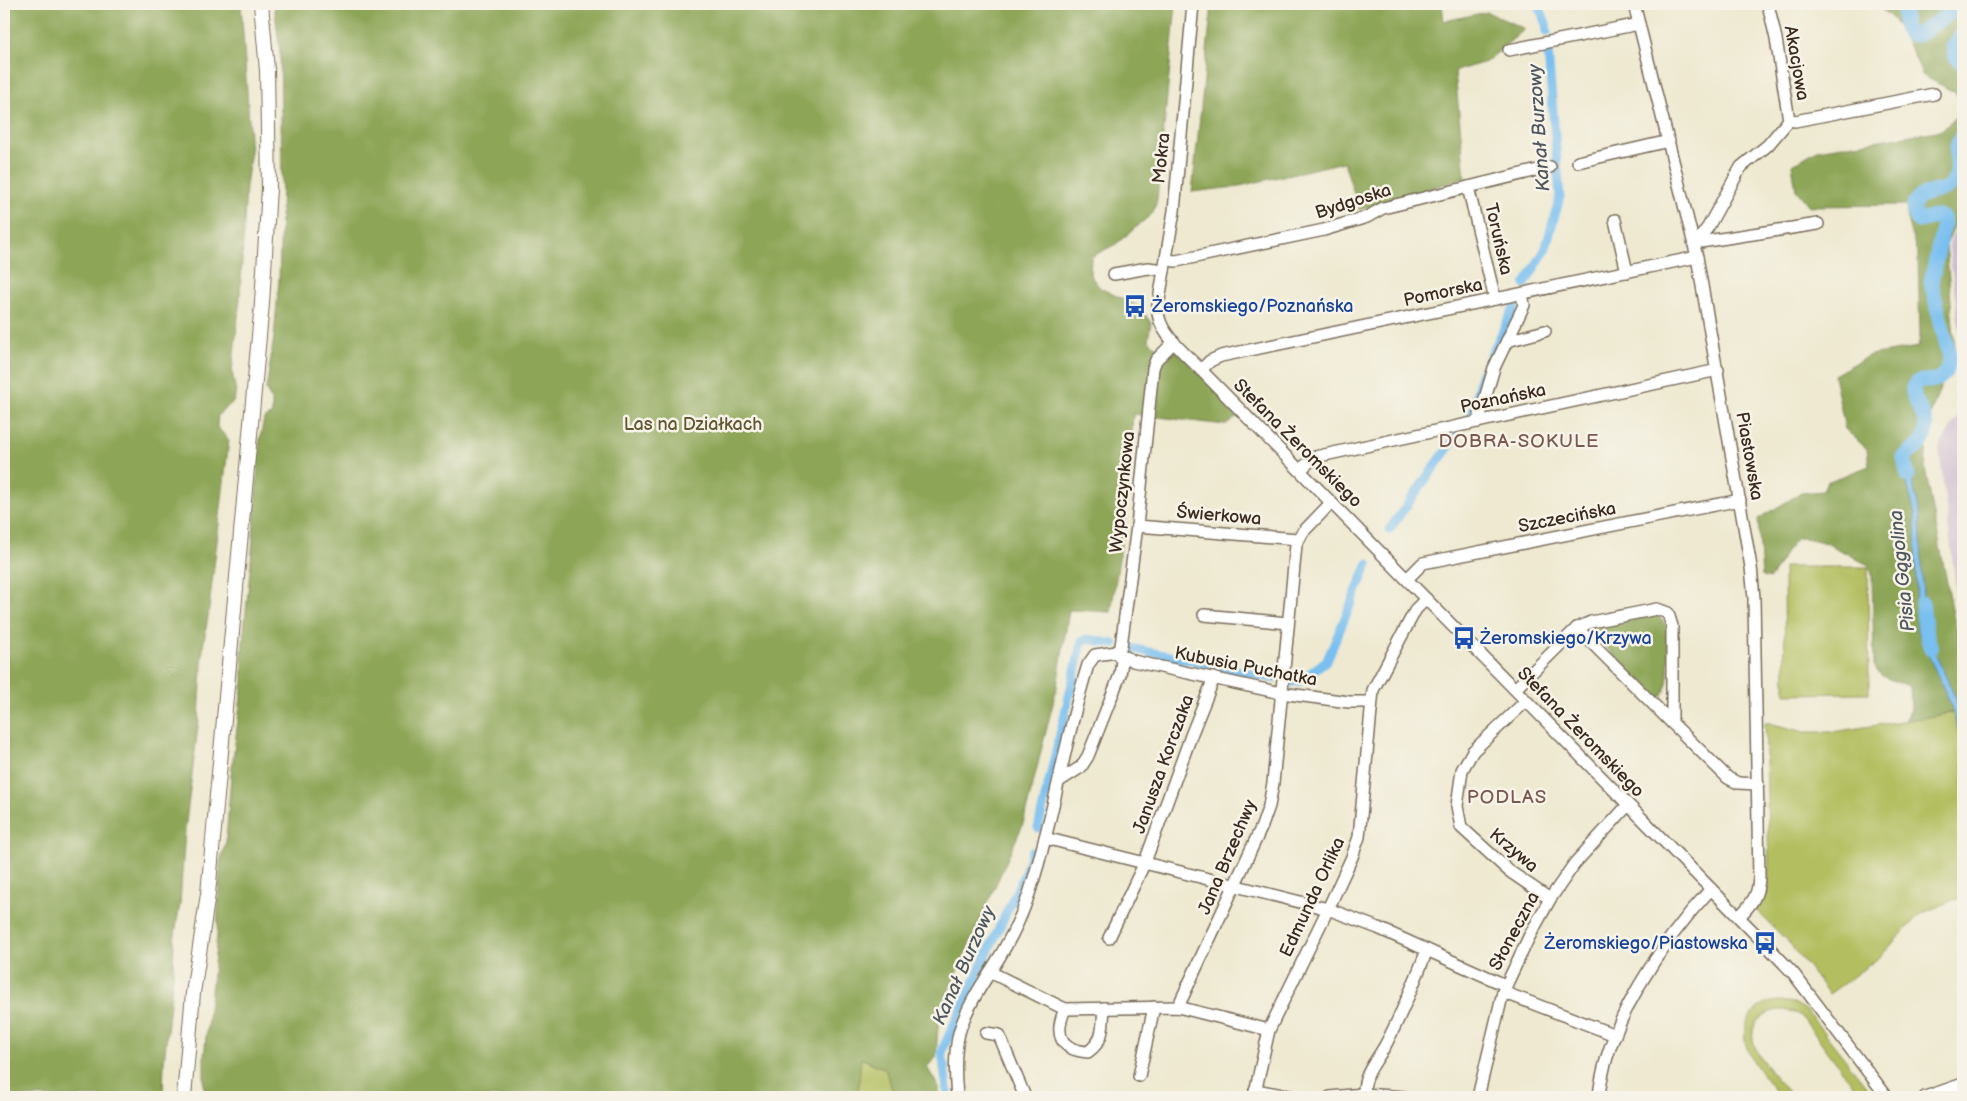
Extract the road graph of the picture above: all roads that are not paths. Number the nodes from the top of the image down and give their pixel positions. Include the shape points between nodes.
1 (1194, 4) edge
2 (1634, 4) edge
3 (1768, 4) edge
4 (262, 6) edge
5 (1639, 24) junction
6 (1508, 50) dead end
7 (1934, 94) dead end
8 (1789, 120) junction
9 (1669, 141) junction
10 (1578, 162) dead end
11 (1550, 167) dead end
12 (1468, 187) junction
13 (1614, 220) dead end
14 (1818, 224) dead end
15 (1694, 243) junction
16 (1697, 257) junction
17 (1165, 265) junction
18 (1627, 272) junction
19 (1114, 274) dead end
20 (1522, 294) junction
21 (1495, 299) junction
22 (1157, 315) joint
23 (1545, 332) dead end
24 (1508, 341) junction
25 (1174, 342) junction
26 (1201, 370) junction
27 (1718, 370) junction
28 (1478, 422) junction
29 (1300, 470) junction
30 (1740, 500) junction
31 (1331, 503) junction
32 (1137, 526) junction
33 (1298, 539) junction
34 (1407, 579) junction
35 (1426, 599) junction
36 (1204, 615) dead end
37 (1288, 623) junction
38 (1577, 628) junction
39 (1117, 652) junction
40 (1214, 678) junction
41 (1515, 689) junction
42 (1281, 693) junction
43 (1526, 701) junction
44 (1370, 702) junction
45 (1672, 723) junction
46 (1059, 781) junction
47 (1758, 784) junction
48 (1628, 805) junction
49 (1045, 838) junction
50 (1145, 862) junction
51 (1235, 885) junction
52 (1711, 889) junction
53 (1550, 899) junction
54 (1328, 909) junction
55 (1738, 917) junction
56 (204, 928) junction
57 (1109, 938) dead end
58 (1428, 950) junction
59 (990, 972) junction
60 (1504, 989) junction
61 (1154, 1007) junction
62 (1178, 1007) junction
63 (1104, 1008) junction
64 (1065, 1009) junction
65 (1269, 1030) junction
66 (986, 1033) dead end
67 (1615, 1035) junction
68 (1139, 1076) dead end
69 (1963, 1084) edge
70 (1254, 1094) edge
71 (1364, 1094) junction
72 (184, 1097) edge
73 (193, 1097) edge
74 (957, 1097) edge
75 (1025, 1097) edge
76 (1294, 1097) edge
77 (1330, 1097) edge
78 (1404, 1097) edge
79 (1478, 1097) edge
80 (1599, 1097) edge
81 (1887, 1097) edge
82 (1925, 1097) edge

1 - 17 street, Mokra via 1174,210
2 - 5 street, Piastowska
3 - 8 street, Akacjowa
4 - 56 main road via 267,70 269,188 262,303
5 - 6 street
5 - 9 street, Piastowska
7 - 8 street
8 - 15 street, Akacjowa via 1768,145 1741,167 1708,227
9 - 10 street
9 - 15 street, Piastowska
11 - 12 street, Bydgoska
12 - 17 street, Bydgoska via 1384,208 1324,230
12 - 21 street, Toruńska
13 - 18 street
14 - 15 street
15 - 16 street, Piastowska
16 - 18 street, Pomorska
16 - 27 street, Piastowska
17 - 19 street, Bydgoska
17 - 22 street, Mokra
18 - 20 street, Pomorska
20 - 21 street, Pomorska
20 - 24 street via 1524,305
21 - 26 street, Pomorska via 1220,356
22 - 25 street, Stefana Żeromskiego
23 - 24 street
24 - 28 street via 1489,383
25 - 26 street, Stefana Żeromskiego
25 - 32 street, Wypoczynkowa via 1156,360 1153,368
26 - 29 street, Stefana Żeromskiego
27 - 28 street, Poznańska
27 - 30 street, Piastowska
28 - 29 street, Poznańska via 1315,457
29 - 31 street, Stefana Żeromskiego
30 - 34 street, Szczecińska via 1423,563
30 - 47 street, Piastowska via 1754,598
31 - 33 street
31 - 34 street, Stefana Żeromskiego
32 - 33 street, Świerkowa
32 - 39 street, Wypoczynkowa via 1123,639
33 - 37 street, Jana Brzechwy
34 - 35 street, Stefana Żeromskiego
35 - 41 street, Stefana Żeromskiego
35 - 44 street, Edmunda Orlika via 1416,609 1373,690
36 - 37 street
37 - 42 street, Jana Brzechwy
38 - 41 street
38 - 45 street
38 - 45 street via 1591,622 1657,609 1668,613 1672,626
39 - 40 street, Kubusia Puchatka via 1133,661
39 - 46 street, Wypoczynkowa via 1122,661 1120,675 1088,756 1081,767
39 - 46 street via 1095,655 1088,665
40 - 42 street, Kubusia Puchatka
40 - 50 street, Janusza Korczaka
41 - 43 street, Stefana Żeromskiego
42 - 44 street, Kubusia Puchatka
42 - 51 street, Jana Brzechwy via 1269,806
43 - 48 street, Stefana Żeromskiego
43 - 53 street, Krzywa via 1473,751 1462,770 1457,806 1460,827 1509,871
44 - 54 street, Edmunda Orlika via 1359,836
45 - 47 street via 1728,778
46 - 49 street
47 - 55 street, Piastowska via 1758,892
48 - 52 street, Stefana Żeromskiego
48 - 53 street, Słoneczna via 1575,863
49 - 50 street
49 - 59 street via 1026,903
50 - 51 street
50 - 57 street, Janusza Korczaka
51 - 54 street
51 - 62 street, Jana Brzechwy
52 - 55 street, Stefana Żeromskiego
52 - 67 street via 1661,951
53 - 60 street, Słoneczna
54 - 58 street
54 - 65 street, Edmunda Orlika
55 - 81 street, Stefana Żeromskiego via 1793,974
56 - 72 main road
56 - 73 main road via 206,966
58 - 60 street
58 - 71 street via 1386,1043 1368,1072
59 - 64 street
59 - 74 street via 959,1032 955,1070
60 - 67 street
60 - 79 street, Słoneczna
61 - 62 street
61 - 63 street
61 - 68 street
62 - 65 street
63 - 64 street
63 - 64 street via 1102,1035 1098,1045 1088,1052 1077,1052 1065,1045 1059,1033 1059,1022
65 - 70 street, Edmunda Orlika
66 - 75 street via 999,1036
67 - 80 street
69 - 82 street
70 - 76 street
71 - 77 street
71 - 78 street

